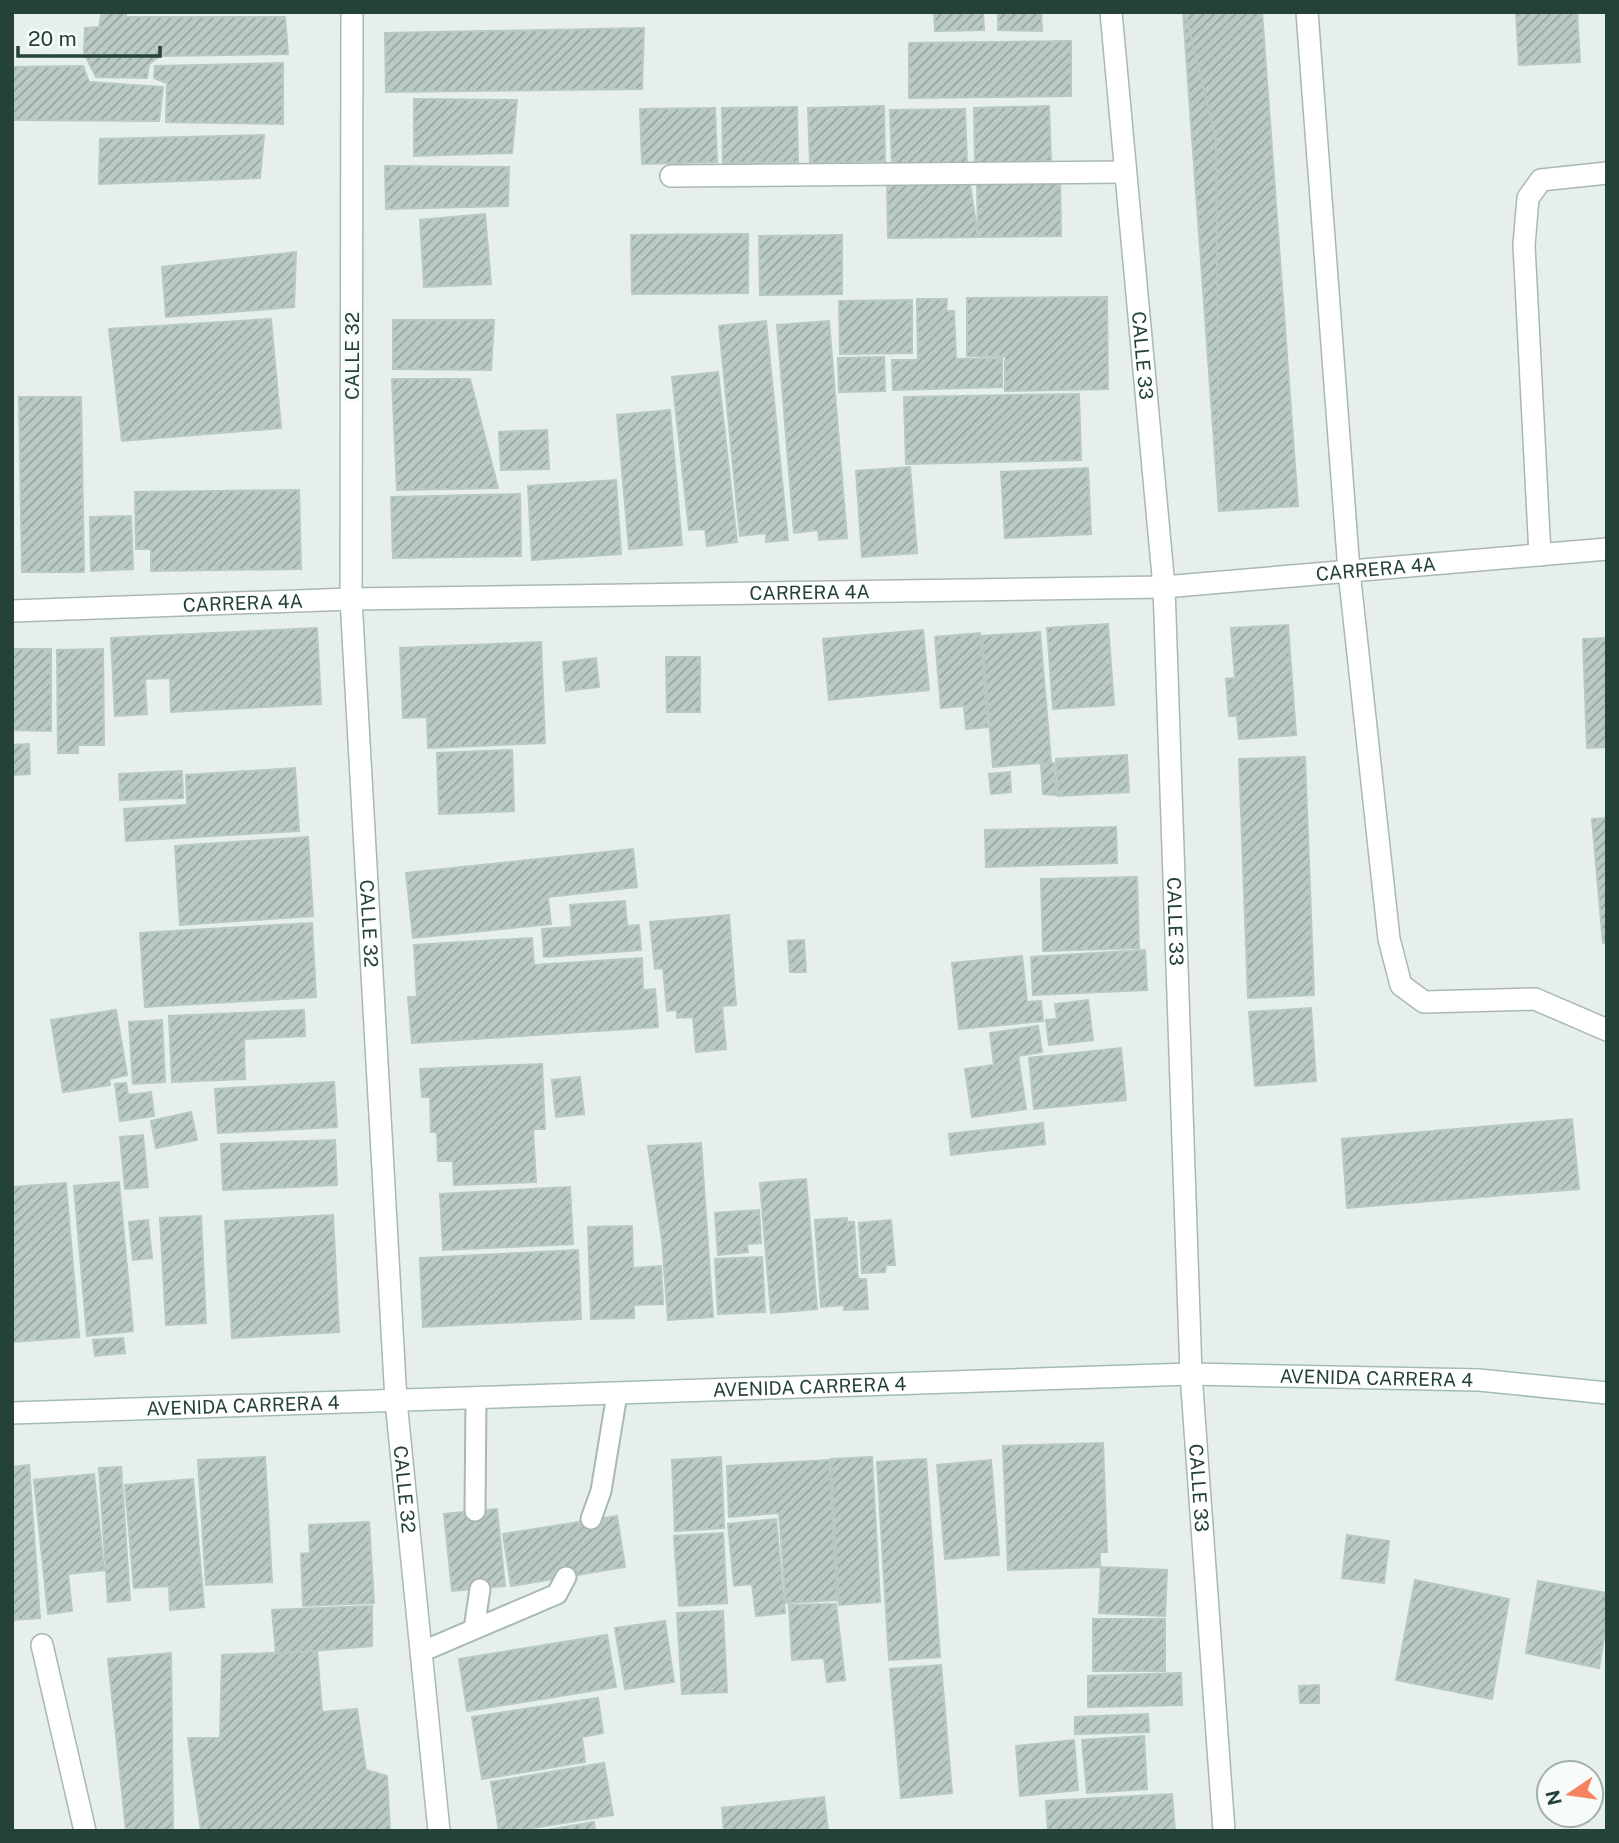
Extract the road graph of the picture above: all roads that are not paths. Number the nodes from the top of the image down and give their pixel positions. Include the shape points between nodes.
1 (352, 12) edge
2 (1111, 12) edge
3 (1307, 12) edge
4 (1125, 172) junction
5 (1607, 173) edge
6 (671, 176) dead end
7 (1607, 549) edge
8 (1540, 555) junction
9 (1349, 571) junction
10 (1164, 587) junction
11 (351, 599) junction
12 (12, 611) edge
13 (1607, 1030) edge
14 (1191, 1374) junction
15 (1607, 1393) edge
16 (617, 1394) junction
17 (476, 1398) junction
18 (396, 1401) junction
19 (12, 1413) edge
20 (475, 1511) dead end
21 (591, 1519) dead end
22 (566, 1577) dead end
23 (480, 1589) dead end
24 (474, 1629) junction
25 (43, 1645) dead end
26 (421, 1652) junction
27 (85, 1831) edge
28 (439, 1831) edge
29 (1224, 1831) edge

1 - 11 street, CALLE 32
2 - 4 street, CALLE 33
3 - 9 street
4 - 6 street
4 - 10 street, CALLE 33
5 - 8 street via 1541,180 1528,198 1524,245
7 - 8 street, CARRERA 4A
8 - 9 street, CARRERA 4A
9 - 10 street, CARRERA 4A
9 - 13 street via 1389,939 1401,985 1424,1002 1535,999
10 - 11 street, CARRERA 4A
10 - 14 street, CALLE 33
11 - 12 street, CARRERA 4A
11 - 18 street, CALLE 32
14 - 15 street, AVENIDA CARRERA 4 via 1479,1380
14 - 16 street, AVENIDA CARRERA 4
14 - 29 street, CALLE 33
16 - 17 street, AVENIDA CARRERA 4
16 - 21 lane via 601,1491
17 - 18 street, AVENIDA CARRERA 4
17 - 20 lane
18 - 19 street, AVENIDA CARRERA 4
18 - 26 street, CALLE 32
22 - 24 lane via 557,1594
23 - 24 lane
24 - 26 lane
25 - 27 street
26 - 28 street, CALLE 32

